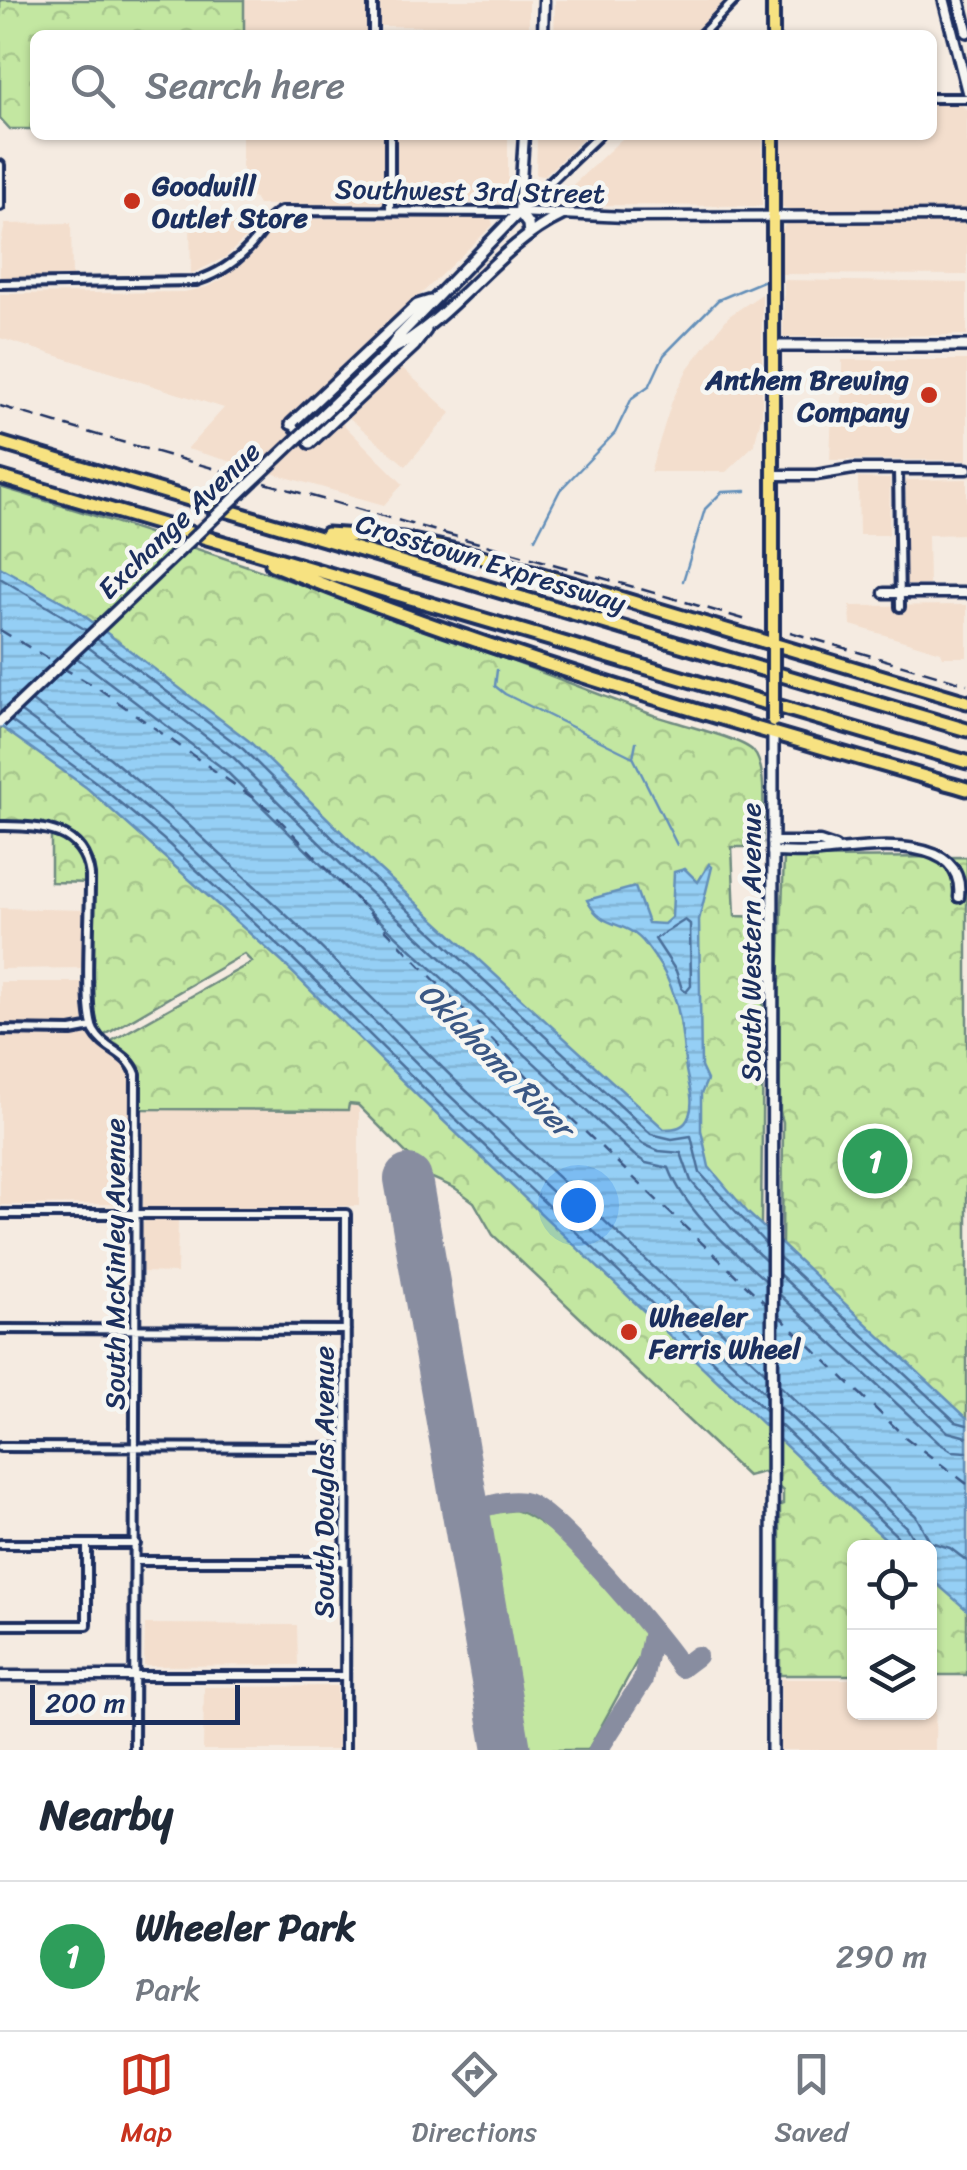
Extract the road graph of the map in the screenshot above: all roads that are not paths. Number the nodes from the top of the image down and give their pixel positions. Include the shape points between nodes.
1 (373, 0) edge
2 (544, 0) edge
3 (735, 0) edge
4 (774, 0) edge
5 (944, 0) edge
6 (959, 0) edge
7 (373, 30) edge
8 (543, 30) edge
9 (706, 30) edge
10 (774, 30) edge
11 (967, 32) edge
12 (967, 90) edge
13 (937, 98) edge
14 (967, 98) edge
15 (390, 140) edge
16 (524, 140) edge
17 (594, 140) edge
18 (774, 140) edge
19 (0, 165) edge
20 (0, 206) edge
21 (390, 210) junction
22 (519, 212) junction
23 (562, 215) junction
24 (773, 216) junction
25 (967, 216) edge
26 (529, 235) junction
27 (0, 284) edge
28 (433, 300) junction
29 (436, 318) junction
30 (773, 346) junction
31 (967, 346) edge
32 (390, 350) junction
33 (290, 424) joint
34 (310, 442) joint
35 (0, 443) edge
36 (898, 469) junction
37 (967, 469) edge
38 (773, 475) junction
39 (0, 478) edge
40 (308, 533) junction
41 (210, 539) junction
42 (884, 593) dead end
43 (900, 593) junction
44 (967, 593) edge
45 (900, 607) dead end
46 (772, 645) junction
47 (967, 702) edge
48 (0, 722) edge
49 (772, 727) junction
50 (967, 730) edge
51 (967, 762) edge
52 (967, 790) edge
53 (0, 826) edge
54 (772, 847) junction
55 (959, 897) dead end
56 (92, 1028) junction
57 (0, 1030) edge
58 (0, 1214) edge
59 (136, 1215) junction
60 (0, 1329) edge
61 (136, 1330) junction
62 (346, 1330) junction
63 (0, 1447) edge
64 (136, 1447) junction
65 (346, 1448) junction
66 (0, 1544) edge
67 (87, 1544) junction
68 (136, 1544) junction
69 (136, 1561) junction
70 (345, 1561) junction
71 (0, 1625) edge
72 (0, 1676) edge
73 (134, 1676) junction
74 (344, 1676) junction
75 (134, 1750) edge
76 (345, 1750) edge
77 (772, 1750) edge

1 - 7 street
2 - 8 street
3 - 9 street
4 - 10 main road
5 - 12 main road
6 - 11 main road
13 - 14 street
15 - 21 street
16 - 22 street
17 - 22 street, Exchange Avenue
18 - 24 main road, South Western Avenue
19 - 20 street
21 - 22 street, Southwest 3rd Street
21 - 27 street, Southwest 3rd Street via 278,212 235,260 191,282
22 - 23 street, Southwest 3rd Street
22 - 26 main road
22 - 28 main road, Exchange Avenue
23 - 24 street, Southwest 3rd Street
23 - 26 main road, Exchange Avenue
24 - 25 street, Southwest 3rd Street
24 - 30 main road, South Western Avenue
26 - 29 main road, Exchange Avenue
28 - 32 main road, Exchange Avenue
28 - 33 main road via 417,304
29 - 32 main road, Exchange Avenue
29 - 34 main road
30 - 31 main road
30 - 38 main road, South Western Avenue
32 - 48 main road, Exchange Avenue, bridge
33 - 34 street
35 - 40 highway, Crosstown Expressway
36 - 37 street
36 - 38 street
36 - 43 street
38 - 46 main road, South Western Avenue
39 - 41 highway, Crosstown Expressway
40 - 46 highway via 403,539 462,552
40 - 50 highway, Crosstown Expressway
41 - 49 highway via 498,649
41 - 51 highway, Crosstown Expressway
42 - 43 street
43 - 44 street
43 - 45 street
46 - 47 highway
46 - 49 main road, South Western Avenue, bridge
49 - 52 highway
49 - 54 main road, South Western Avenue
53 - 56 street via 72,838 84,852
54 - 55 street via 820,842 932,852 956,870
54 - 77 main road, South Western Avenue
56 - 57 street
56 - 59 street, South McKinley Avenue via 136,1074
58 - 59 street
59 - 61 street, South McKinley Avenue
59 - 62 street, South Douglas Avenue via 346,1214
60 - 61 street
61 - 62 street
61 - 64 street, South McKinley Avenue
62 - 65 street, South Douglas Avenue
63 - 64 street
64 - 65 street
64 - 68 street, South McKinley Avenue
65 - 70 street, South Douglas Avenue
66 - 67 street
67 - 68 street
67 - 71 street via 87,1625
68 - 69 street, South McKinley Avenue
69 - 70 street
69 - 73 street, South McKinley Avenue
70 - 74 street, South Douglas Avenue
72 - 73 street
73 - 74 street
73 - 75 street, South McKinley Avenue
74 - 76 street, South Douglas Avenue

